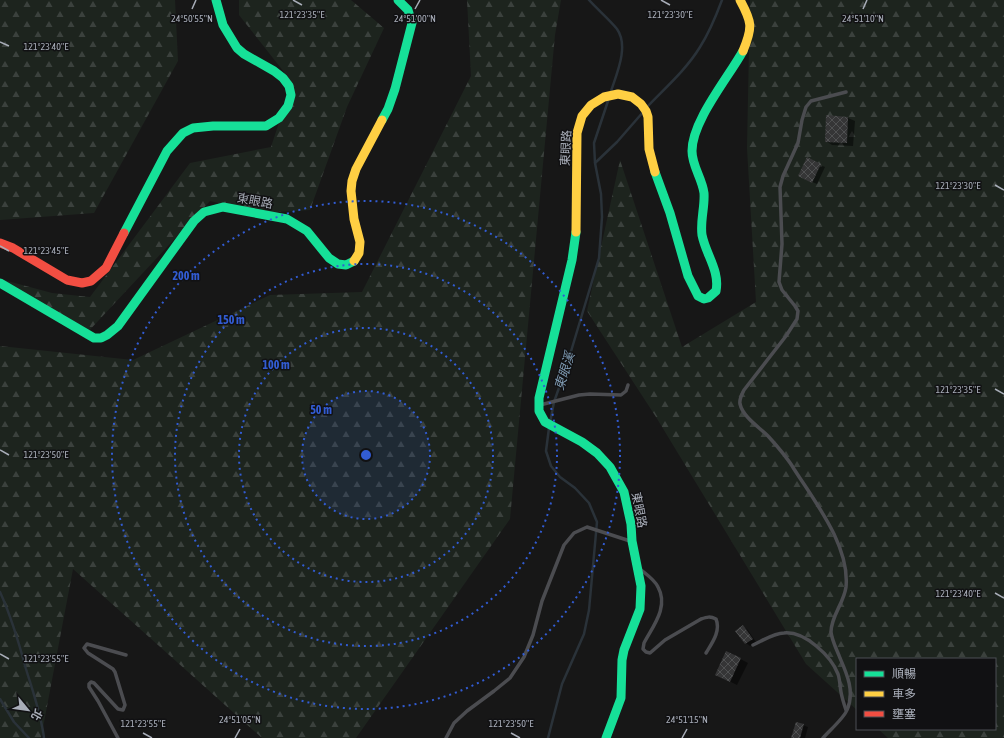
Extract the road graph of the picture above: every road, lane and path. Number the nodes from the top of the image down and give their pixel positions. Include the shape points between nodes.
1 (216, 0) edge
2 (398, 0) edge
3 (740, 0) edge
4 (846, 92) dead end
5 (0, 243) edge
6 (0, 282) edge
7 (628, 385) dead end
8 (538, 406) junction
9 (632, 541) junction
10 (636, 566) junction
11 (752, 645) dead end
12 (706, 653) dead end
13 (126, 655) dead end
14 (847, 711) junction
15 (118, 738) edge
16 (446, 738) edge
17 (606, 738) edge
18 (823, 738) edge

1 - 5 street via 227,34 237,48 247,57 285,78 291,89 290,102 285,113 276,122 266,126 197,127 177,138 167,151 106,268 91,281 82,283 67,280
2 - 6 street, 東眼路 via 406,6 412,23 388,108 352,181 354,218 360,242 359,253 354,261 346,265 338,264 329,258 307,231 287,220 223,207 212,209 194,221 118,326 109,336 102,338 94,338
3 - 8 street, 東眼路 via 750,18 750,31 743,51 700,122 692,145 692,155 703,188 703,241 718,282 716,290 712,297 701,298 689,280 670,211 652,160 647,113 642,104 624,94 602,97 591,104 583,114 578,129 576,232 573,254
4 - 14 lane via 811,101 806,107 798,143 780,187 782,244 779,282 798,312 786,336 744,390 740,404 746,415 793,466 831,529 843,557 847,578 845,592 832,620 831,633 848,676 851,693
7 - 8 lane via 626,391 620,395 579,395
8 - 9 street, 東眼路 via 545,422 582,442 610,467 624,492
9 - 10 street, 東眼路
9 - 16 lane via 587,527 574,532 564,545 524,657 510,678 454,723
10 - 12 lane via 658,586 662,598 661,612 643,649 650,653 665,640 700,619 712,617 716,620 718,631
10 - 17 street, 東眼路 via 641,586 640,609 624,650 621,698
11 - 14 lane via 784,633 798,635 814,644 829,658 838,675
13 - 15 lane via 87,644 84,648 113,669 116,675 125,705 123,710 118,709 94,683 89,684 89,688
14 - 18 lane

